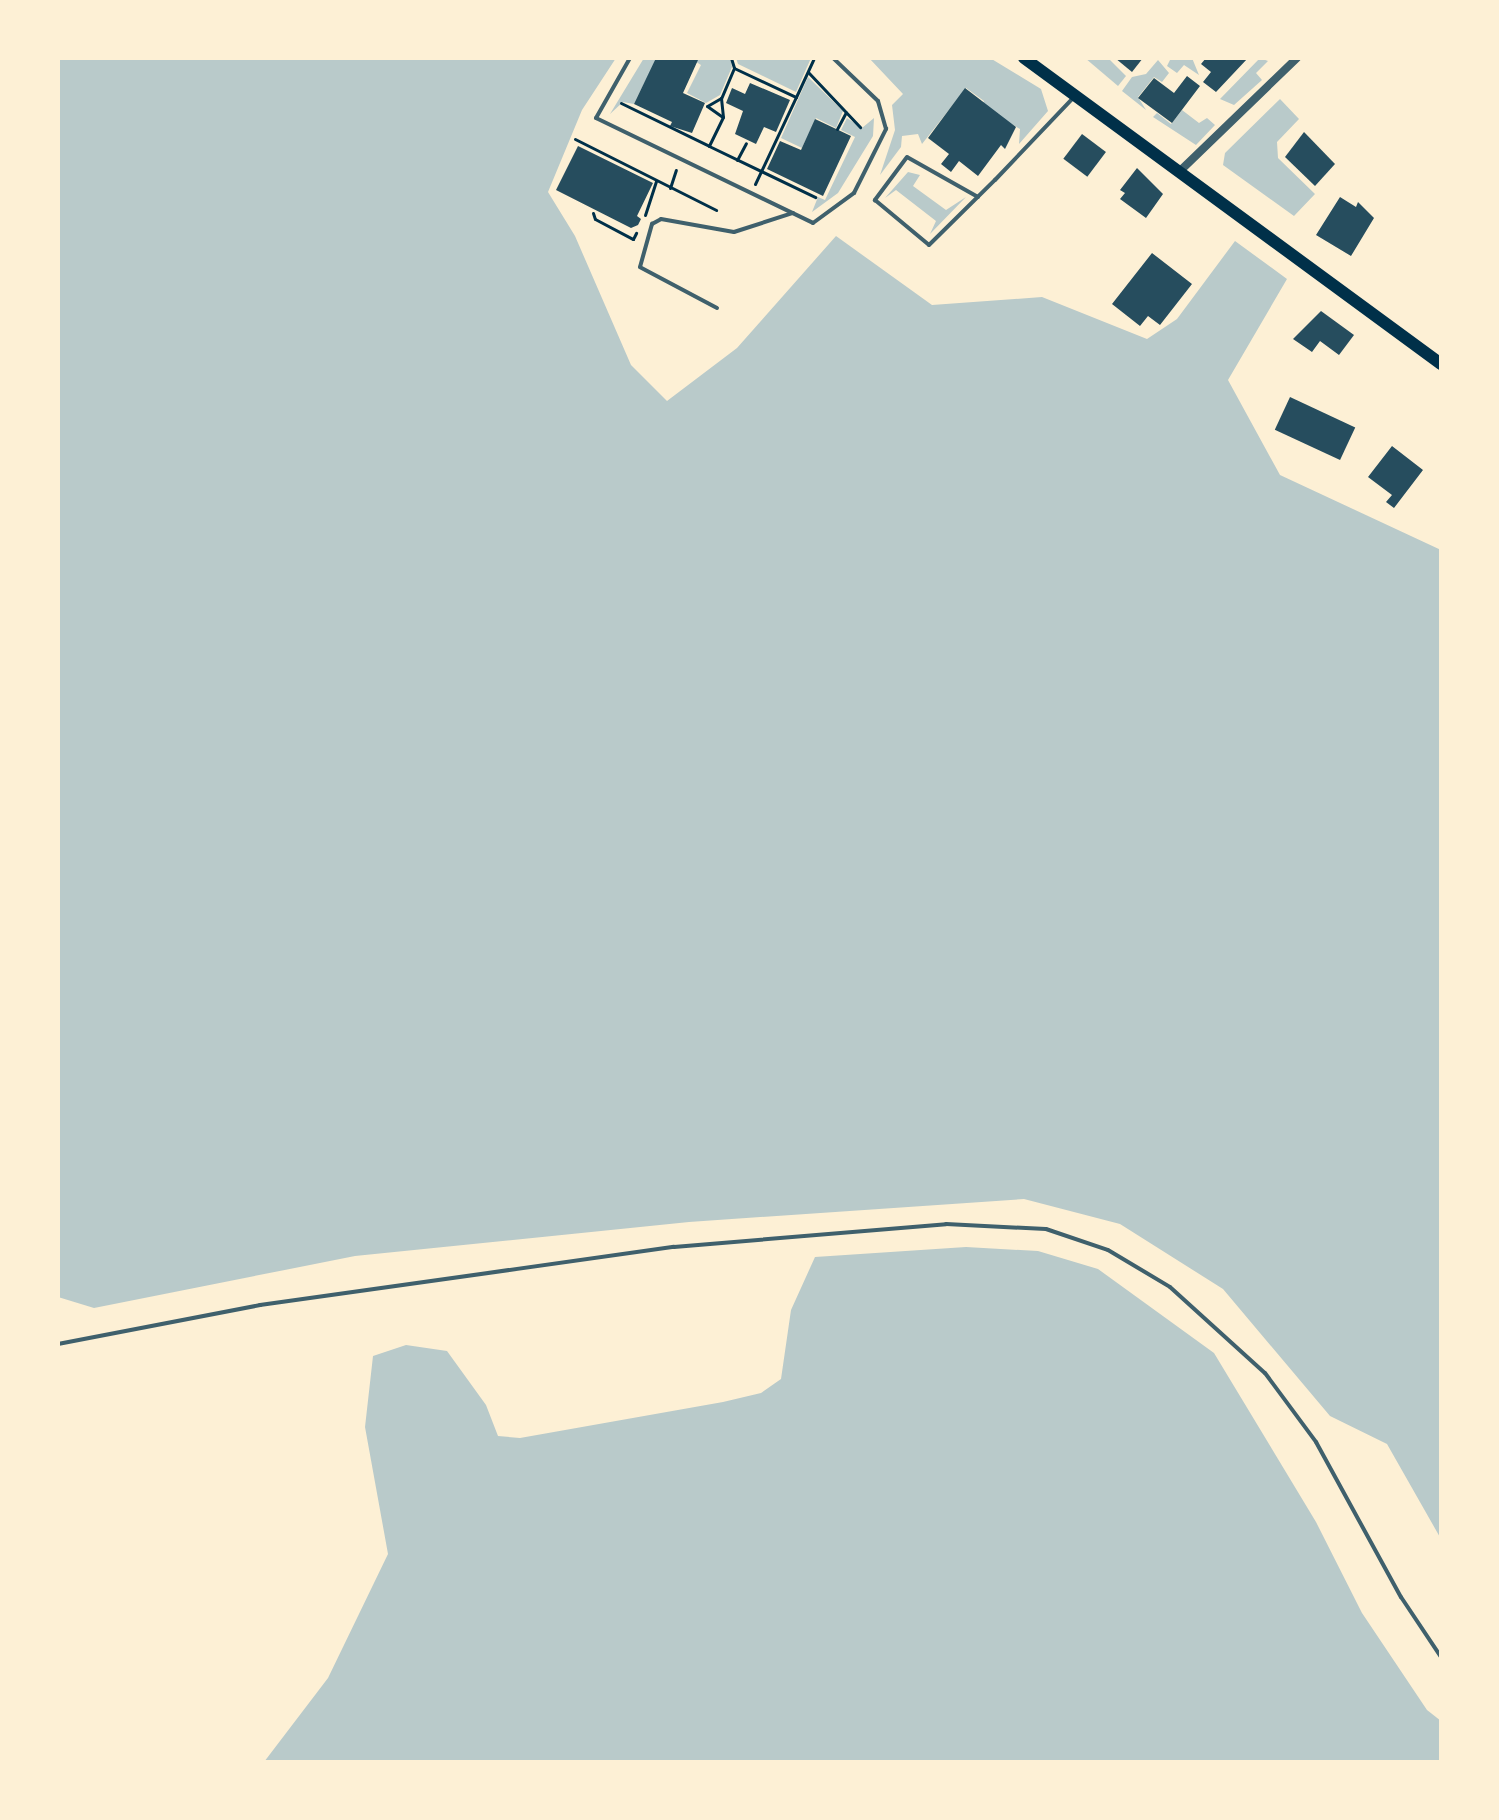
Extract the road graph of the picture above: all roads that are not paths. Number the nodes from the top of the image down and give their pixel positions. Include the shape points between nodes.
1 (630, 58) edge
2 (833, 58) edge
3 (1024, 58) edge
4 (1297, 58) edge
5 (1078, 93) junction
6 (1181, 170) junction
7 (978, 197) junction
8 (793, 213) junction
9 (717, 308) dead end
10 (1441, 364) edge
11 (58, 1344) edge
12 (1441, 1657) edge

1 - 8 lane via 596,118
2 - 8 lane via 878,101 886,129 854,193 813,223
3 - 5 main road
4 - 6 street
5 - 6 main road
5 - 7 lane
6 - 10 main road
7 - 7 lane via 929,245 875,200 907,157
8 - 9 lane via 734,232 661,219 652,224 640,267
11 - 12 lane via 275,1303 674,1247 946,1224 1046,1229 1108,1250 1170,1287 1265,1373 1316,1442 1401,1597

